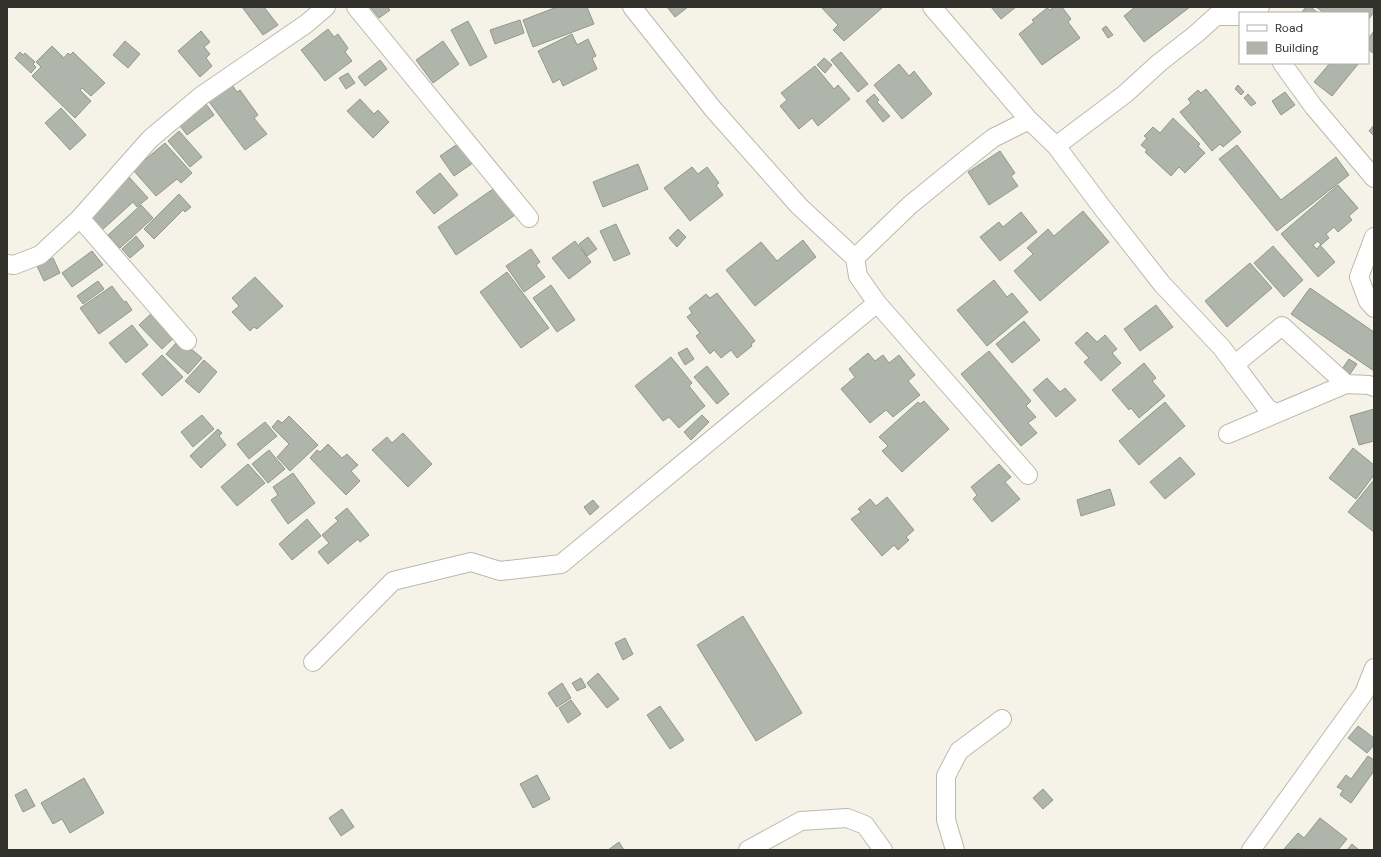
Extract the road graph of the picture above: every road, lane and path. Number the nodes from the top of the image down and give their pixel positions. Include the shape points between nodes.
1 (326, 7) edge
2 (356, 7) edge
3 (632, 7) edge
4 (932, 7) edge
5 (1239, 16) edge
6 (1283, 64) edge
7 (1029, 120) junction
8 (1056, 146) junction
9 (1374, 178) edge
10 (80, 218) junction
11 (529, 218) dead end
12 (1374, 237) edge
13 (856, 258) junction
14 (7, 264) edge
15 (877, 303) junction
16 (1374, 308) edge
17 (187, 341) dead end
18 (1234, 365) junction
19 (1346, 384) junction
20 (1374, 387) edge
21 (1275, 413) junction
22 (1228, 434) dead end
23 (1028, 475) dead end
24 (314, 662) dead end
25 (1374, 668) edge
26 (1369, 698) edge
27 (1002, 719) dead end
28 (748, 850) edge
29 (883, 850) edge
30 (955, 850) edge
31 (1251, 850) edge

1 - 10 street via 306,24 201,96 150,139
2 - 11 street
3 - 13 street via 713,109 794,200
4 - 7 street
5 - 8 street via 1216,16 1125,94
6 - 9 street via 1313,106
7 - 8 street
7 - 13 street via 993,138 964,161 910,205
8 - 18 street via 1162,284 1222,348
10 - 14 street via 40,255 14,265
10 - 17 street
12 - 16 street via 1359,277 1368,301
13 - 15 street via 858,276
15 - 23 street
15 - 24 street via 561,564 500,571 471,562 393,581
18 - 19 street via 1282,326
18 - 21 street via 1267,408
19 - 20 street
19 - 21 street
21 - 22 street
25 - 26 street
26 - 31 street
27 - 30 street via 959,751 946,776 946,820
28 - 29 street via 801,821 847,818 865,825

